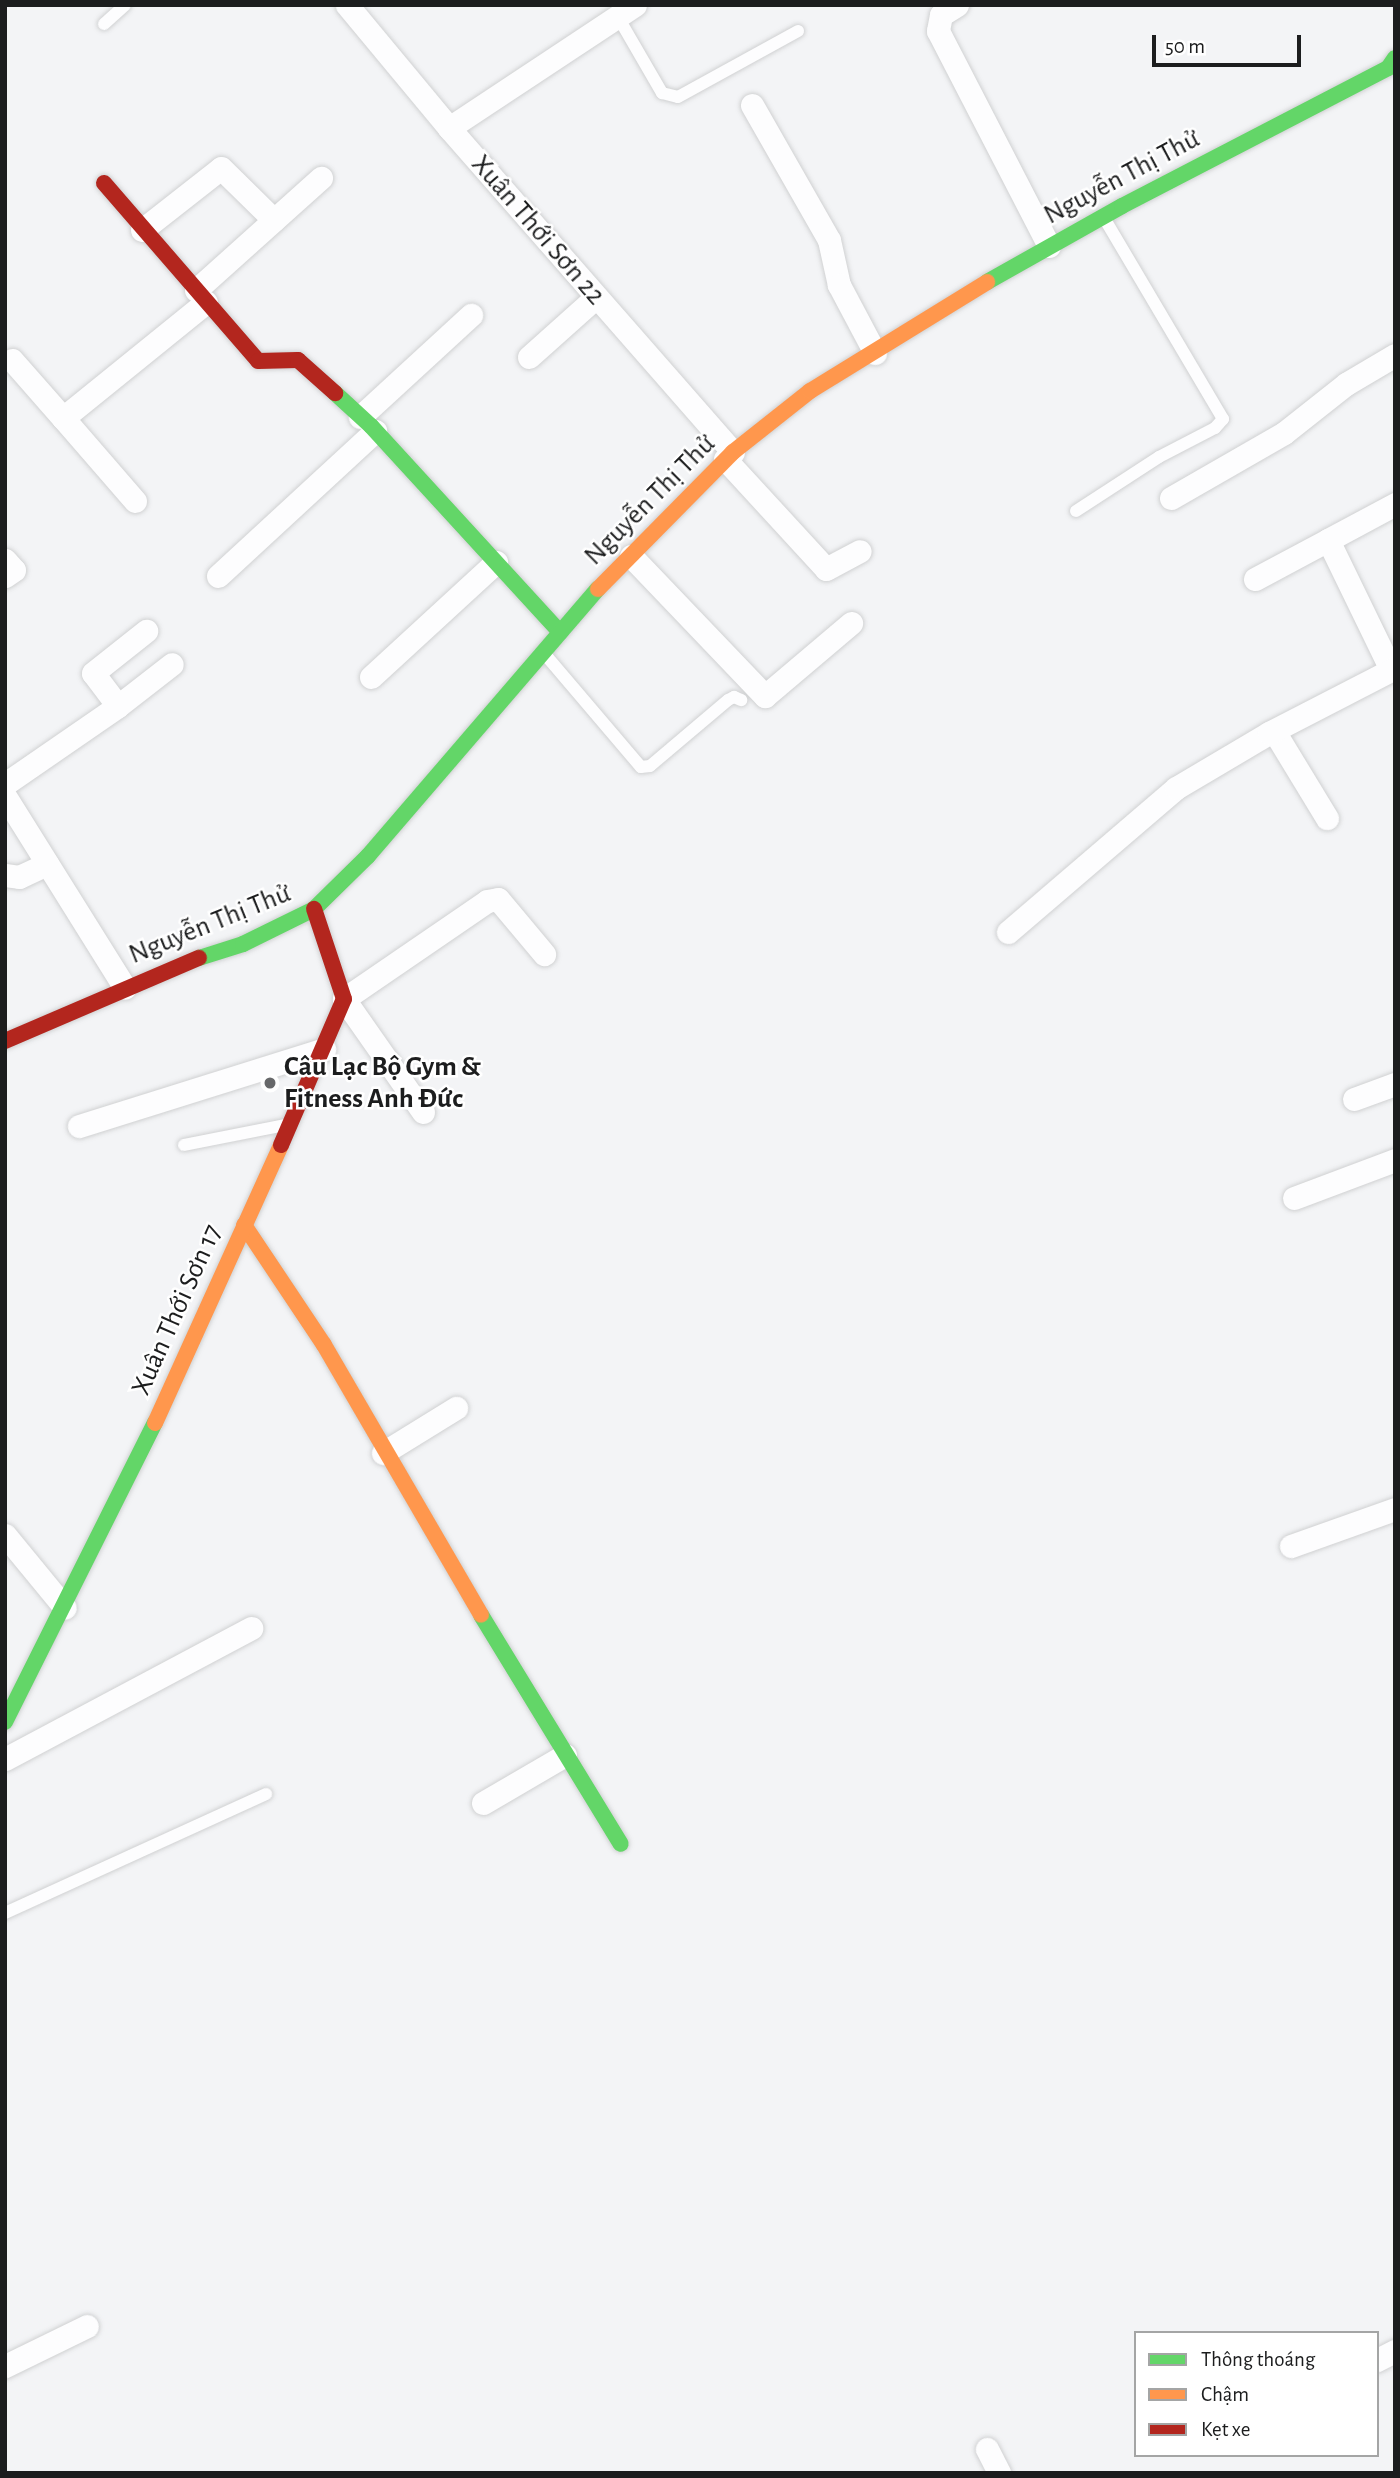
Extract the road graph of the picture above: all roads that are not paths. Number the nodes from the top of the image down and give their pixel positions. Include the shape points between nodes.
1 (125, 5) edge
2 (347, 5) edge
3 (957, 5) edge
4 (627, 11) edge
5 (104, 24) dead end
6 (798, 31) dead end
7 (1392, 68) edge
8 (752, 105) dead end
9 (449, 128) junction
10 (321, 178) dead end
11 (104, 183) dead end
12 (1103, 216) junction
13 (274, 220) junction
14 (142, 230) junction
15 (1049, 247) junction
16 (201, 296) junction
17 (596, 297) junction
18 (471, 315) dead end
19 (875, 353) junction
20 (1395, 355) edge
21 (529, 357) dead end
22 (12, 360) dead end
23 (63, 418) junction
24 (368, 424) junction
25 (729, 455) junction
26 (1171, 498) dead end
27 (135, 501) dead end
28 (1395, 504) edge
29 (1076, 511) dead end
30 (1328, 540) junction
31 (860, 551) dead end
32 (631, 555) junction
33 (5, 560) edge
34 (496, 562) junction
35 (5, 576) edge
36 (218, 576) dead end
37 (1255, 579) dead end
38 (851, 623) dead end
39 (146, 631) dead end
40 (560, 632) junction
41 (543, 652) junction
42 (172, 664) dead end
43 (1393, 669) edge
44 (371, 677) dead end
45 (741, 700) dead end
46 (118, 706) junction
47 (1273, 731) junction
48 (5, 784) edge
49 (5, 796) edge
50 (1327, 818) dead end
51 (47, 864) junction
52 (5, 875) edge
53 (314, 909) junction
54 (1008, 932) dead end
55 (544, 954) dead end
56 (125, 988) junction
57 (344, 999) junction
58 (5, 1041) edge
59 (324, 1049) junction
60 (1395, 1084) edge
61 (1354, 1100) dead end
62 (423, 1112) dead end
63 (289, 1124) junction
64 (79, 1126) dead end
65 (184, 1145) dead end
66 (1395, 1160) edge
67 (1294, 1198) dead end
68 (243, 1225) junction
69 (456, 1409) dead end
70 (383, 1453) junction
71 (1395, 1509) edge
72 (5, 1535) edge
73 (1291, 1546) dead end
74 (65, 1608) junction
75 (251, 1628) dead end
76 (5, 1722) edge
77 (565, 1755) junction
78 (5, 1759) edge
79 (266, 1794) dead end
80 (483, 1803) dead end
81 (621, 1844) dead end
82 (5, 1913) edge
83 (87, 2326) dead end
84 (1395, 2351) edge
85 (1379, 2359) edge
86 (5, 2366) edge
87 (987, 2449) dead end
88 (999, 2473) edge

1 - 5 lane
2 - 9 street, Xuân Thới Sơn 22
3 - 15 street via 941,15 938,31
4 - 6 lane via 662,93 678,97
4 - 9 street
7 - 12 street, Nguyễn Thị Thử
8 - 19 street via 829,240 839,285
9 - 17 street, Xuân Thới Sơn 22
10 - 13 street
11 - 14 street
12 - 15 street, Nguyễn Thị Thử
12 - 29 lane via 1223,419
13 - 14 street via 220,168
13 - 16 street
14 - 16 street
15 - 19 street, Nguyễn Thị Thử
16 - 23 street
16 - 24 street via 258,361 298,360
17 - 21 street
17 - 25 street, Xuân Thới Sơn 22
18 - 24 street
19 - 25 street, Nguyễn Thị Thử via 810,391
20 - 26 street via 1346,384 1284,433
22 - 23 street
23 - 27 street
24 - 34 street
24 - 36 street
25 - 31 street, Xuân Thới Sơn 22 via 826,569
25 - 32 street, Nguyễn Thị Thử
28 - 30 street
30 - 37 street
30 - 43 street
32 - 38 street via 765,696
32 - 40 street, Nguyễn Thị Thử
33 - 35 street via 14,570
34 - 40 street
34 - 44 street
39 - 46 street via 93,673
40 - 41 street, Nguyễn Thị Thử
41 - 45 lane via 640,767 650,766 728,699
41 - 53 street, Nguyễn Thị Thử via 368,856
42 - 46 street
43 - 47 street
46 - 48 street
47 - 50 street
47 - 54 street via 1176,788
49 - 51 street
51 - 52 street via 19,877
51 - 56 street
53 - 56 street, Nguyễn Thị Thử via 243,944
53 - 57 street
55 - 57 street via 498,899 488,901
56 - 58 street, Nguyễn Thị Thử
57 - 59 street, Xuân Thới Sơn 17
57 - 62 street
59 - 63 street, Xuân Thới Sơn 17
59 - 64 street
60 - 61 street
63 - 65 lane
63 - 68 street, Xuân Thới Sơn 17
66 - 67 street
68 - 70 street via 324,1345
68 - 74 street, Xuân Thới Sơn 17 via 134,1469
69 - 70 street
70 - 77 street
71 - 73 street
72 - 74 street
74 - 76 street, Xuân Thới Sơn 17
75 - 78 street
77 - 80 street
77 - 81 street
79 - 82 lane
83 - 86 street
84 - 85 street
87 - 88 street

